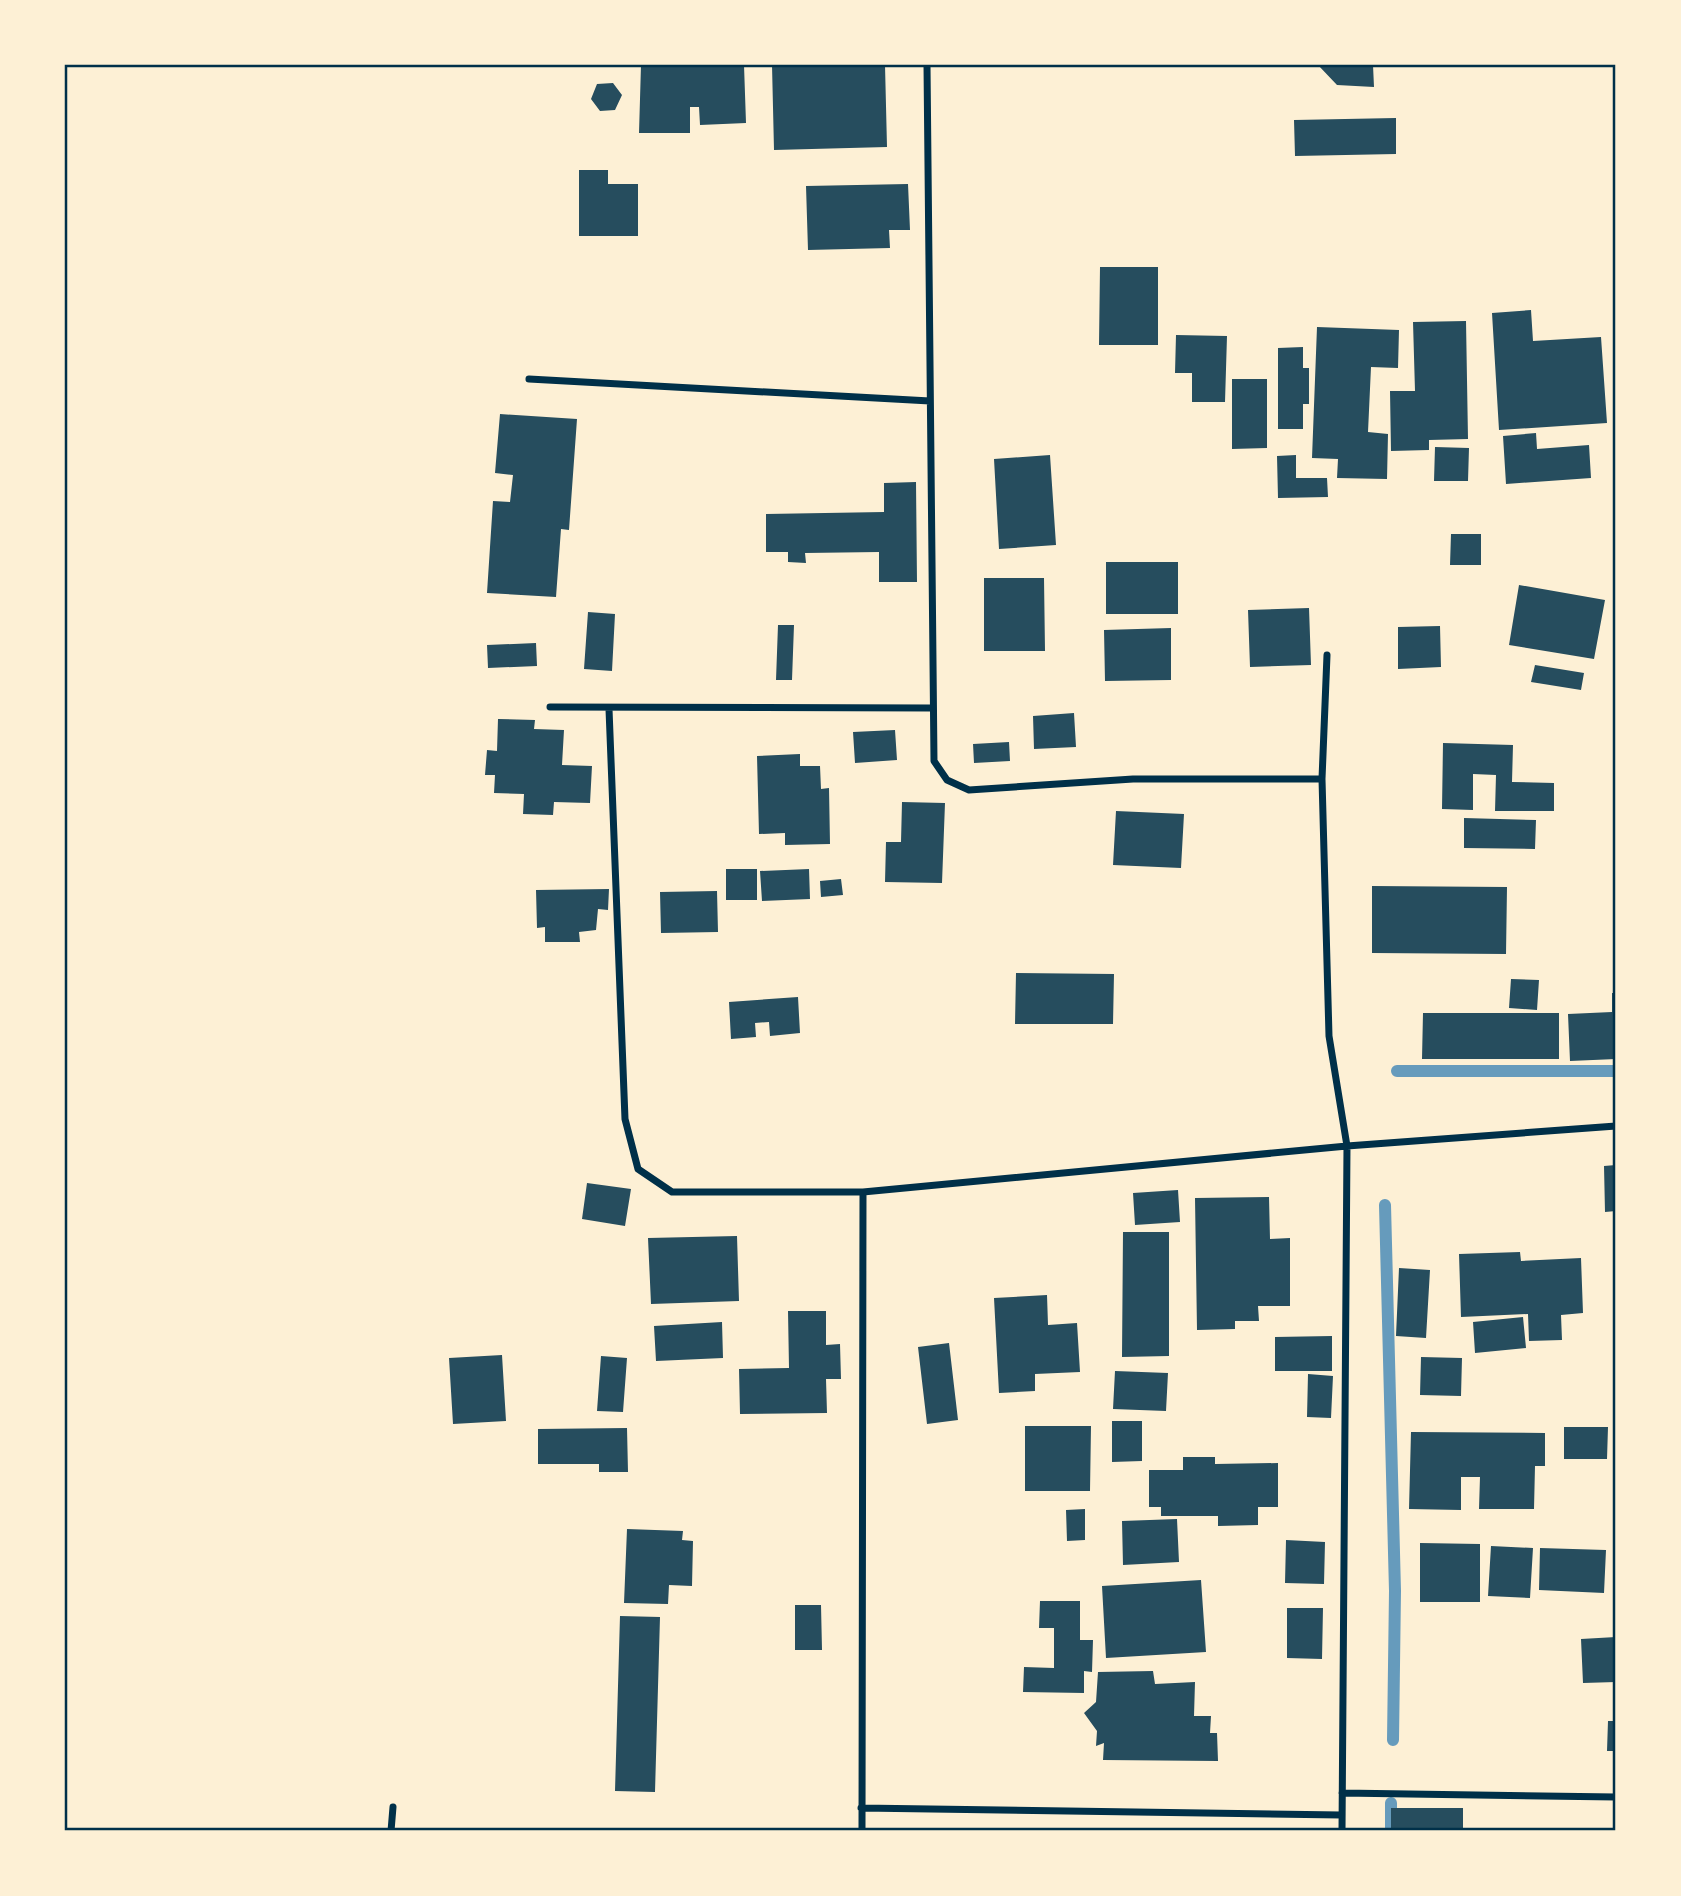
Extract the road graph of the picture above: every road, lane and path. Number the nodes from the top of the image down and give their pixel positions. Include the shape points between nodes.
1 (927, 65) edge
2 (529, 379) dead end
3 (930, 401) junction
4 (1327, 654) dead end
5 (550, 707) dead end
6 (932, 708) junction
7 (609, 709) junction
8 (1322, 779) junction
9 (1616, 1126) edge
10 (1347, 1146) junction
11 (863, 1192) junction
12 (1342, 1793) junction
13 (1616, 1797) edge
14 (393, 1807) dead end
15 (861, 1808) junction
16 (1341, 1815) junction
17 (391, 1831) edge
18 (862, 1831) edge
19 (1342, 1831) edge

1 - 3 street
2 - 3 street
3 - 6 street
4 - 8 street
5 - 7 street
6 - 7 street
6 - 8 street via 934,761 947,780 969,790 1133,779
7 - 11 street via 625,1119 638,1169 672,1192
8 - 10 street via 1329,1036
9 - 10 street
10 - 11 street
10 - 12 street
11 - 15 street
12 - 13 street
12 - 16 street
14 - 17 street
15 - 16 street
15 - 18 street
16 - 19 street

